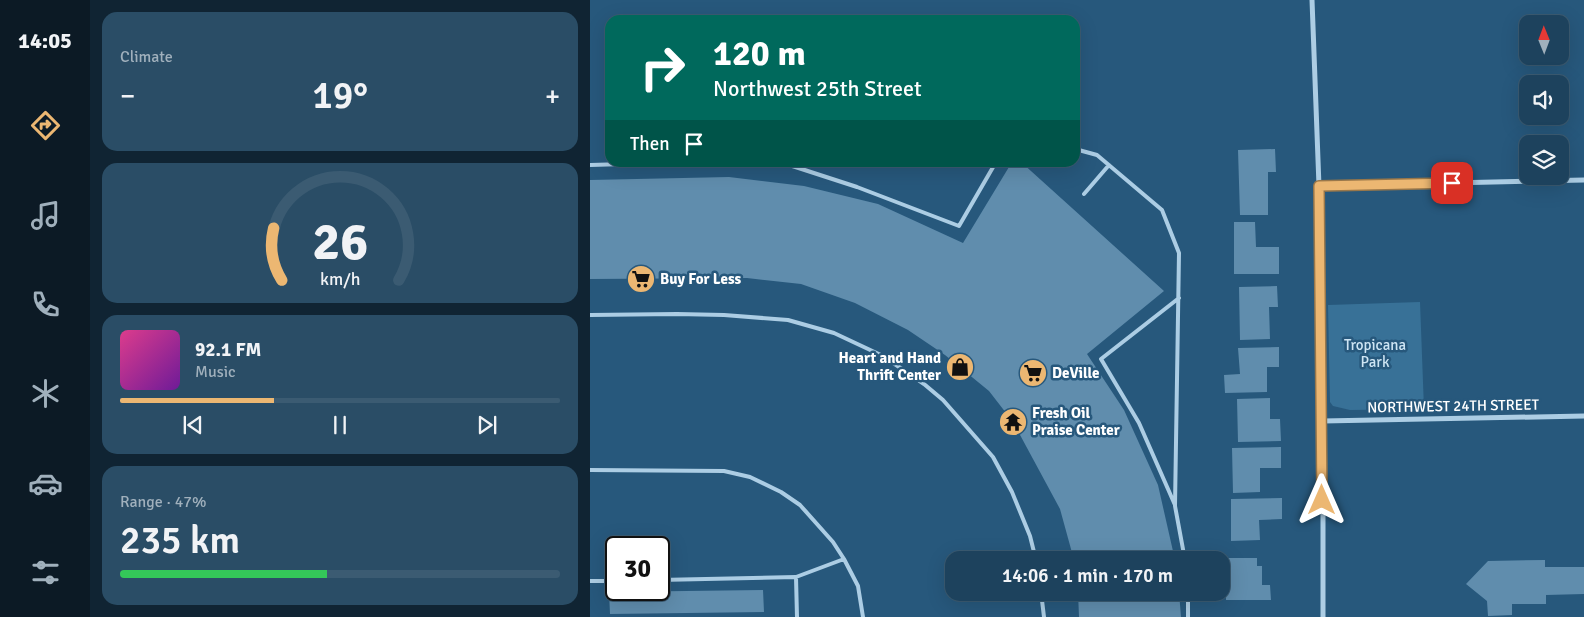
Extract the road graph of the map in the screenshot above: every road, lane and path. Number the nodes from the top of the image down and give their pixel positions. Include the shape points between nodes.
1 (1312, 0) edge
2 (1080, 151) edge
3 (590, 165) edge
4 (605, 165) edge
5 (1109, 165) junction
6 (795, 167) edge
7 (993, 167) edge
8 (1584, 180) edge
9 (1319, 186) junction
10 (1084, 194) dead end
11 (1179, 298) junction
12 (590, 315) edge
13 (1584, 416) edge
14 (1323, 421) junction
15 (590, 470) edge
16 (1175, 506) junction
17 (1034, 551) edge
18 (1183, 551) edge
19 (844, 559) junction
20 (796, 578) junction
21 (670, 580) edge
22 (590, 581) edge
23 (605, 581) edge
24 (1042, 601) edge
25 (1188, 601) edge
26 (797, 617) edge
27 (863, 617) edge
28 (1044, 617) edge
29 (1188, 617) edge
30 (1323, 617) edge

1 - 9 street
2 - 5 lane via 1097,155
3 - 4 lane
5 - 10 lane
5 - 11 lane via 1162,210 1179,253
6 - 7 lane via 959,226
8 - 9 street
9 - 14 street
11 - 16 lane
11 - 16 lane via 1101,359 1139,423
12 - 17 lane via 724,315 788,320 834,333 884,356 943,400 993,457 1012,492
13 - 14 street, NORTHWEST 24TH STREET
14 - 30 street
15 - 19 lane via 724,471 750,477 781,492 800,506
16 - 18 lane
19 - 20 lane
19 - 27 lane via 858,586
20 - 21 lane
20 - 26 lane
22 - 23 lane
24 - 28 lane
25 - 29 lane

